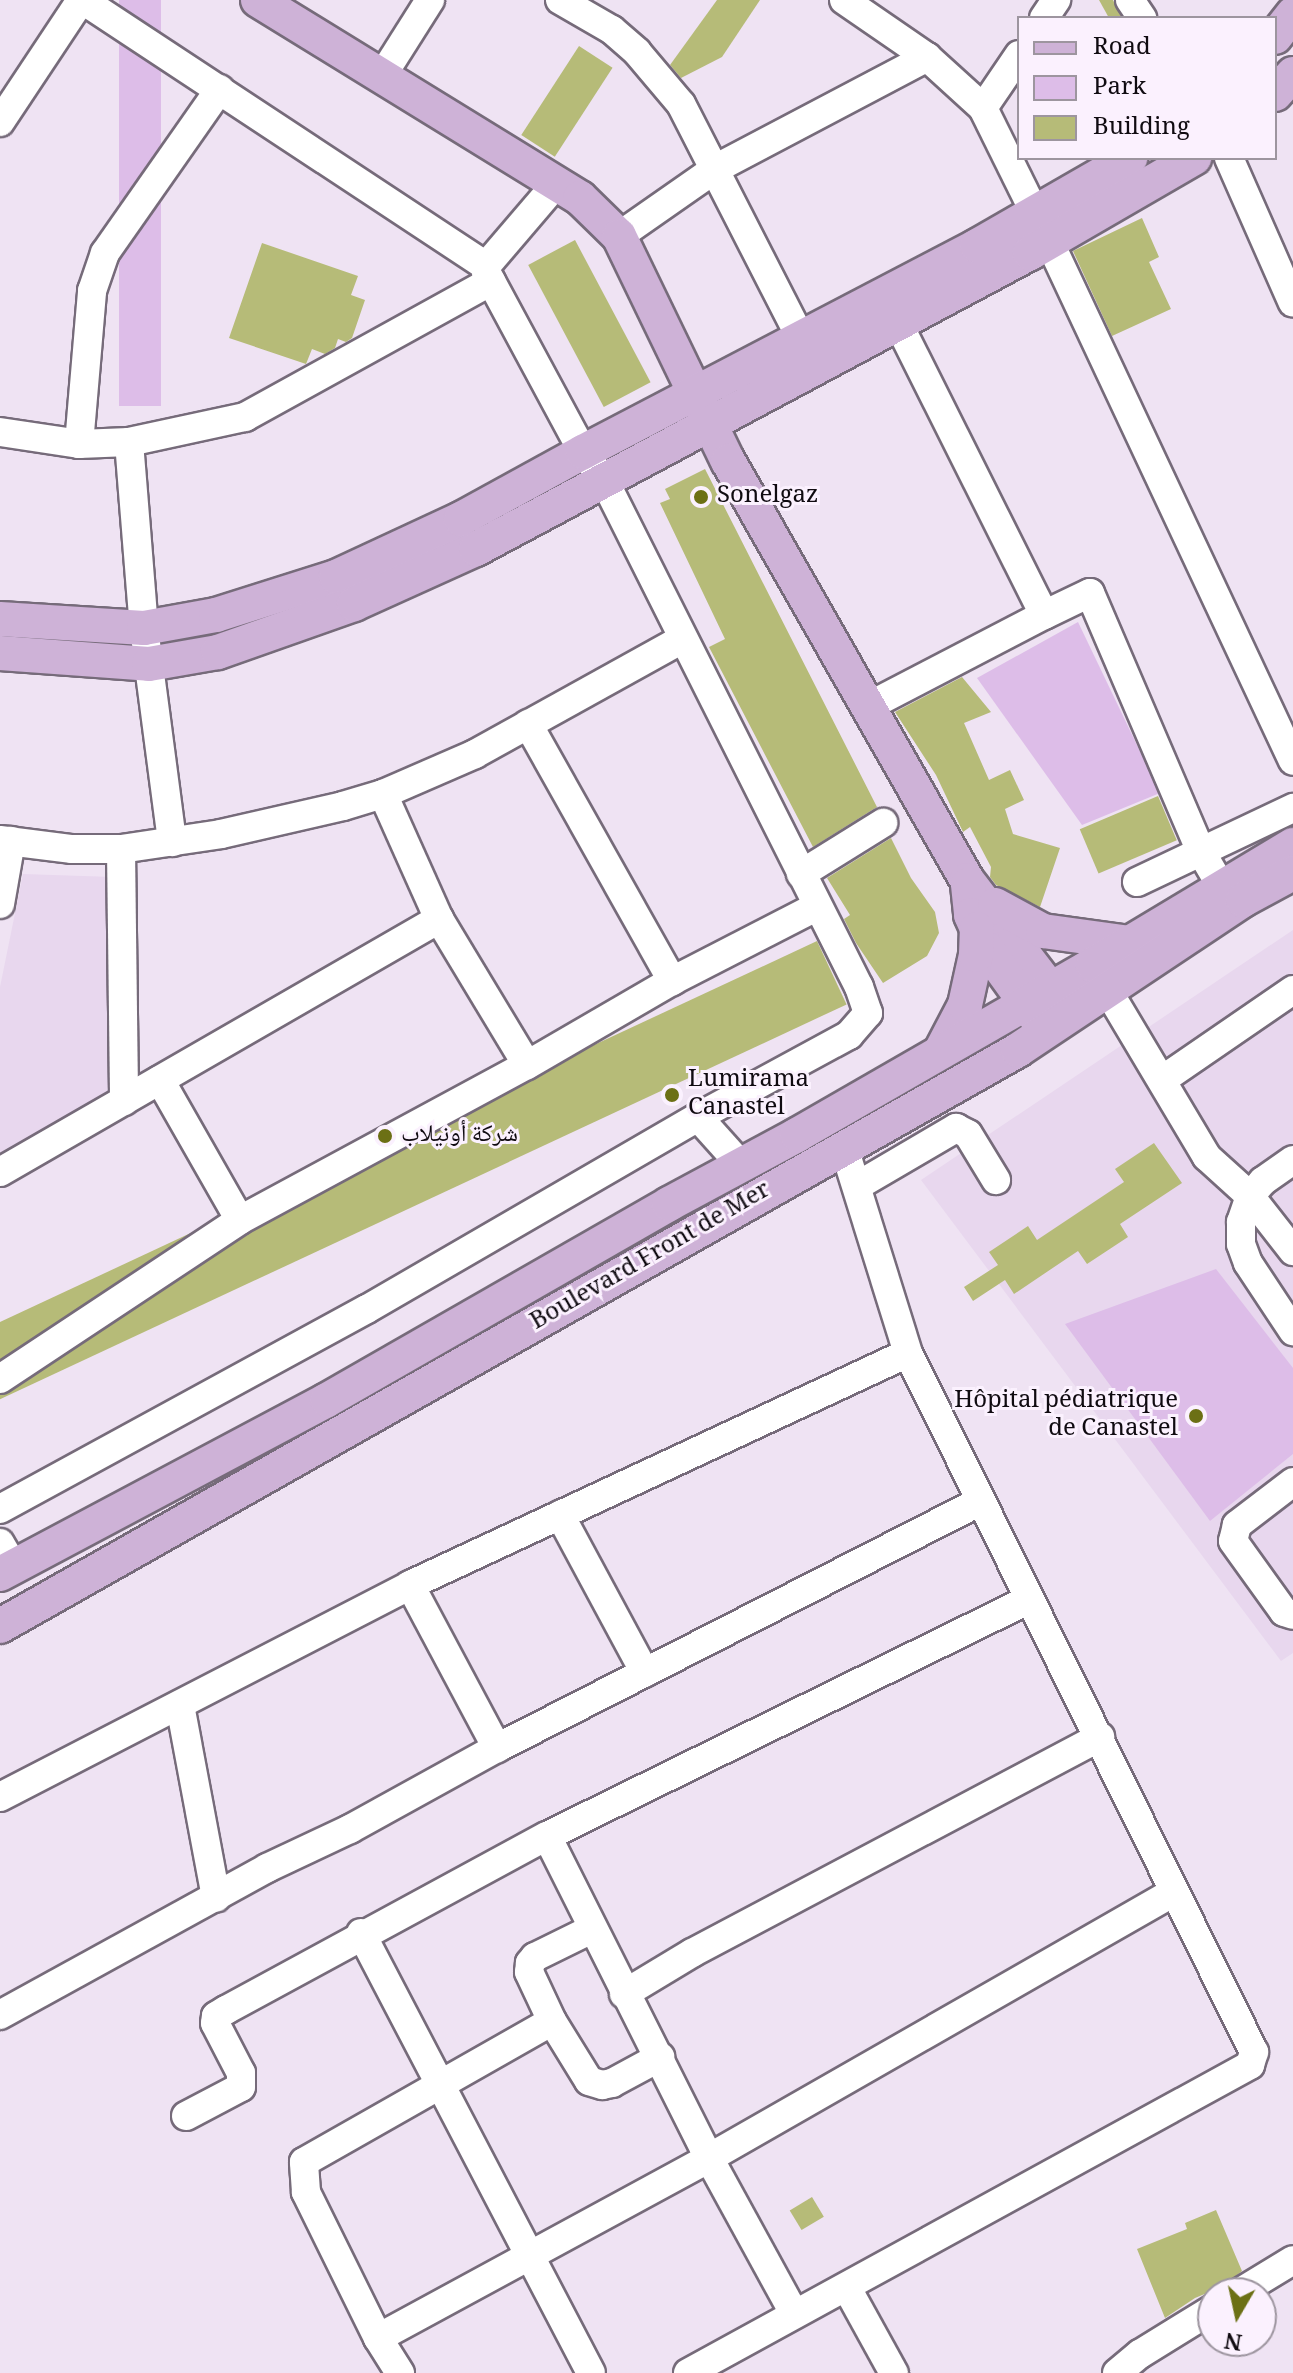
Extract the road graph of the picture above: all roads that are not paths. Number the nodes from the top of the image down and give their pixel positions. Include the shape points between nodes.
1 (82, 0) edge
2 (258, 0) edge
3 (430, 0) edge
4 (560, 0) edge
5 (844, 0) edge
6 (1293, 14) edge
7 (1277, 34) edge
8 (927, 57) junction
9 (1017, 58) edge
10 (1293, 74) edge
11 (382, 76) junction
12 (220, 89) junction
13 (1277, 92) edge
14 (983, 108) junction
15 (0, 122) edge
16 (1127, 160) edge
17 (1190, 160) edge
18 (1230, 160) edge
19 (715, 169) junction
20 (557, 183) junction
21 (1042, 227) junction
22 (619, 236) junction
23 (488, 273) junction
24 (1293, 303) edge
25 (898, 323) junction
26 (800, 337) junction
27 (702, 409) junction
28 (0, 432) edge
29 (129, 442) junction
30 (79, 444) junction
31 (583, 452) junction
32 (604, 480) junction
33 (1044, 615) junction
34 (0, 619) edge
35 (144, 628) junction
36 (681, 640) junction
37 (0, 653) edge
38 (149, 664) junction
39 (869, 706) junction
40 (528, 724) junction
41 (1293, 761) edge
42 (383, 794) junction
43 (1293, 808) edge
44 (883, 823) dead end
45 (6, 841) edge
46 (172, 842) junction
47 (1293, 845) edge
48 (121, 849) junction
49 (1200, 850) junction
50 (1293, 873) edge
51 (801, 874) junction
52 (1137, 882) dead end
53 (1221, 886) junction
54 (976, 902) junction
55 (0, 904) edge
56 (816, 907) junction
57 (439, 919) junction
58 (1130, 943) junction
59 (1101, 978) junction
60 (672, 981) junction
61 (1293, 990) edge
62 (1037, 998) junction
63 (1060, 1024) junction
64 (941, 1051) junction
65 (527, 1065) junction
66 (160, 1080) junction
67 (1162, 1080) junction
68 (124, 1101) junction
69 (698, 1117) junction
70 (844, 1148) junction
71 (1293, 1160) edge
72 (741, 1165) junction
73 (0, 1172) edge
74 (996, 1180) dead end
75 (857, 1186) junction
76 (1250, 1196) junction
77 (240, 1220) junction
78 (1293, 1251) edge
79 (1293, 1331) edge
80 (908, 1353) junction
81 (0, 1379) edge
82 (1293, 1482) edge
83 (981, 1501) junction
84 (0, 1509) edge
85 (560, 1515) junction
86 (5, 1562) edge
87 (410, 1585) junction
88 (1030, 1599) junction
89 (1293, 1615) edge
90 (0, 1626) edge
91 (645, 1673) junction
92 (180, 1705) junction
93 (1100, 1737) junction
94 (497, 1748) junction
95 (0, 1797) edge
96 (547, 1836) junction
97 (1172, 1893) junction
98 (216, 1898) junction
99 (592, 1929) junction
100 (361, 1933) junction
101 (624, 1994) junction
102 (0, 2015) edge
103 (552, 2021) junction
104 (660, 2057) junction
105 (441, 2083) junction
106 (186, 2116) dead end
107 (709, 2158) junction
108 (532, 2257) junction
109 (1293, 2260) edge
110 (1265, 2277) edge
111 (847, 2288) junction
112 (794, 2313) junction
113 (1197, 2319) edge
114 (378, 2338) junction
115 (735, 2362) edge
116 (400, 2373) edge
117 (591, 2373) edge
118 (688, 2373) edge
119 (894, 2373) edge
120 (1117, 2373) edge

1 - 12 street
1 - 15 street
2 - 11 main road
3 - 11 street
4 - 19 street via 612,30 657,72 681,104
5 - 8 street
6 - 7 main road
8 - 14 street
8 - 19 street
9 - 14 street
10 - 13 main road
11 - 20 main road
12 - 23 street
12 - 30 street via 105,253 92,291
14 - 21 street
16 - 21 main road
17 - 21 main road
18 - 24 street
19 - 22 street
19 - 26 street
20 - 22 main road
20 - 23 street
21 - 25 main road
21 - 26 main road
21 - 41 street
22 - 27 main road
23 - 29 street via 245,417
23 - 31 street
25 - 27 main road
25 - 33 street
26 - 27 main road
27 - 31 main road
27 - 32 main road
27 - 39 main road
28 - 30 street
29 - 30 street
29 - 35 street
31 - 32 street
31 - 35 main road via 461,519 336,577 216,615
32 - 36 street
32 - 38 main road via 476,549 354,604 218,652
33 - 39 street
33 - 49 street via 1090,593
34 - 35 main road
35 - 38 street
36 - 40 street
36 - 51 street
37 - 38 main road
38 - 46 street
39 - 54 main road
40 - 42 street
40 - 60 street
42 - 46 street
42 - 57 street
43 - 49 street
44 - 51 street
45 - 48 street
45 - 55 street
46 - 48 street
47 - 53 main road
48 - 68 street
49 - 52 street
49 - 53 street
50 - 59 main road, Boulevard Front de Mer
51 - 56 street
53 - 58 main road
54 - 58 main road via 1043,931
54 - 62 main road
54 - 64 main road via 968,993
56 - 60 street
56 - 69 street via 868,1013 849,1035
57 - 65 street
57 - 66 street
58 - 59 main road
59 - 62 main road
59 - 63 main road, Boulevard Front de Mer
59 - 67 street
60 - 65 street
61 - 67 street
62 - 63 main road
62 - 64 main road
63 - 70 main road, Boulevard Front de Mer
64 - 72 main road
65 - 77 street
66 - 68 street
66 - 77 street
67 - 76 street via 1207,1157
68 - 73 street
69 - 72 street
69 - 84 street via 367,1309
70 - 75 street
70 - 90 main road, Boulevard Front de Mer
71 - 76 street
72 - 86 main road via 327,1400
74 - 75 street via 968,1134 956,1128
75 - 80 street
76 - 78 street
76 - 79 street via 1241,1222 1241,1244
77 - 81 street
80 - 83 street
80 - 85 street
82 - 89 street via 1237,1525 1233,1541 1284,1612
83 - 88 street
83 - 91 street
85 - 87 street
85 - 91 street
87 - 92 street
87 - 94 street
88 - 93 street
88 - 96 street
91 - 94 street
92 - 95 street
92 - 98 street
93 - 97 street
93 - 101 street
94 - 98 street
96 - 99 street
96 - 100 street
97 - 107 street
97 - 111 street via 1253,2046 1250,2065
98 - 102 street
99 - 101 street
99 - 103 street via 530,1963 529,1972
100 - 105 street
100 - 106 street via 216,2016 242,2083 238,2091
101 - 104 street
103 - 104 street via 589,2081 612,2083
103 - 105 street
104 - 107 street
105 - 108 street
105 - 114 street via 304,2162 306,2192
107 - 108 street
107 - 112 street
108 - 114 street
108 - 117 street
109 - 110 street
111 - 112 street
111 - 119 street
112 - 115 street
113 - 120 street
114 - 116 street
115 - 118 street

